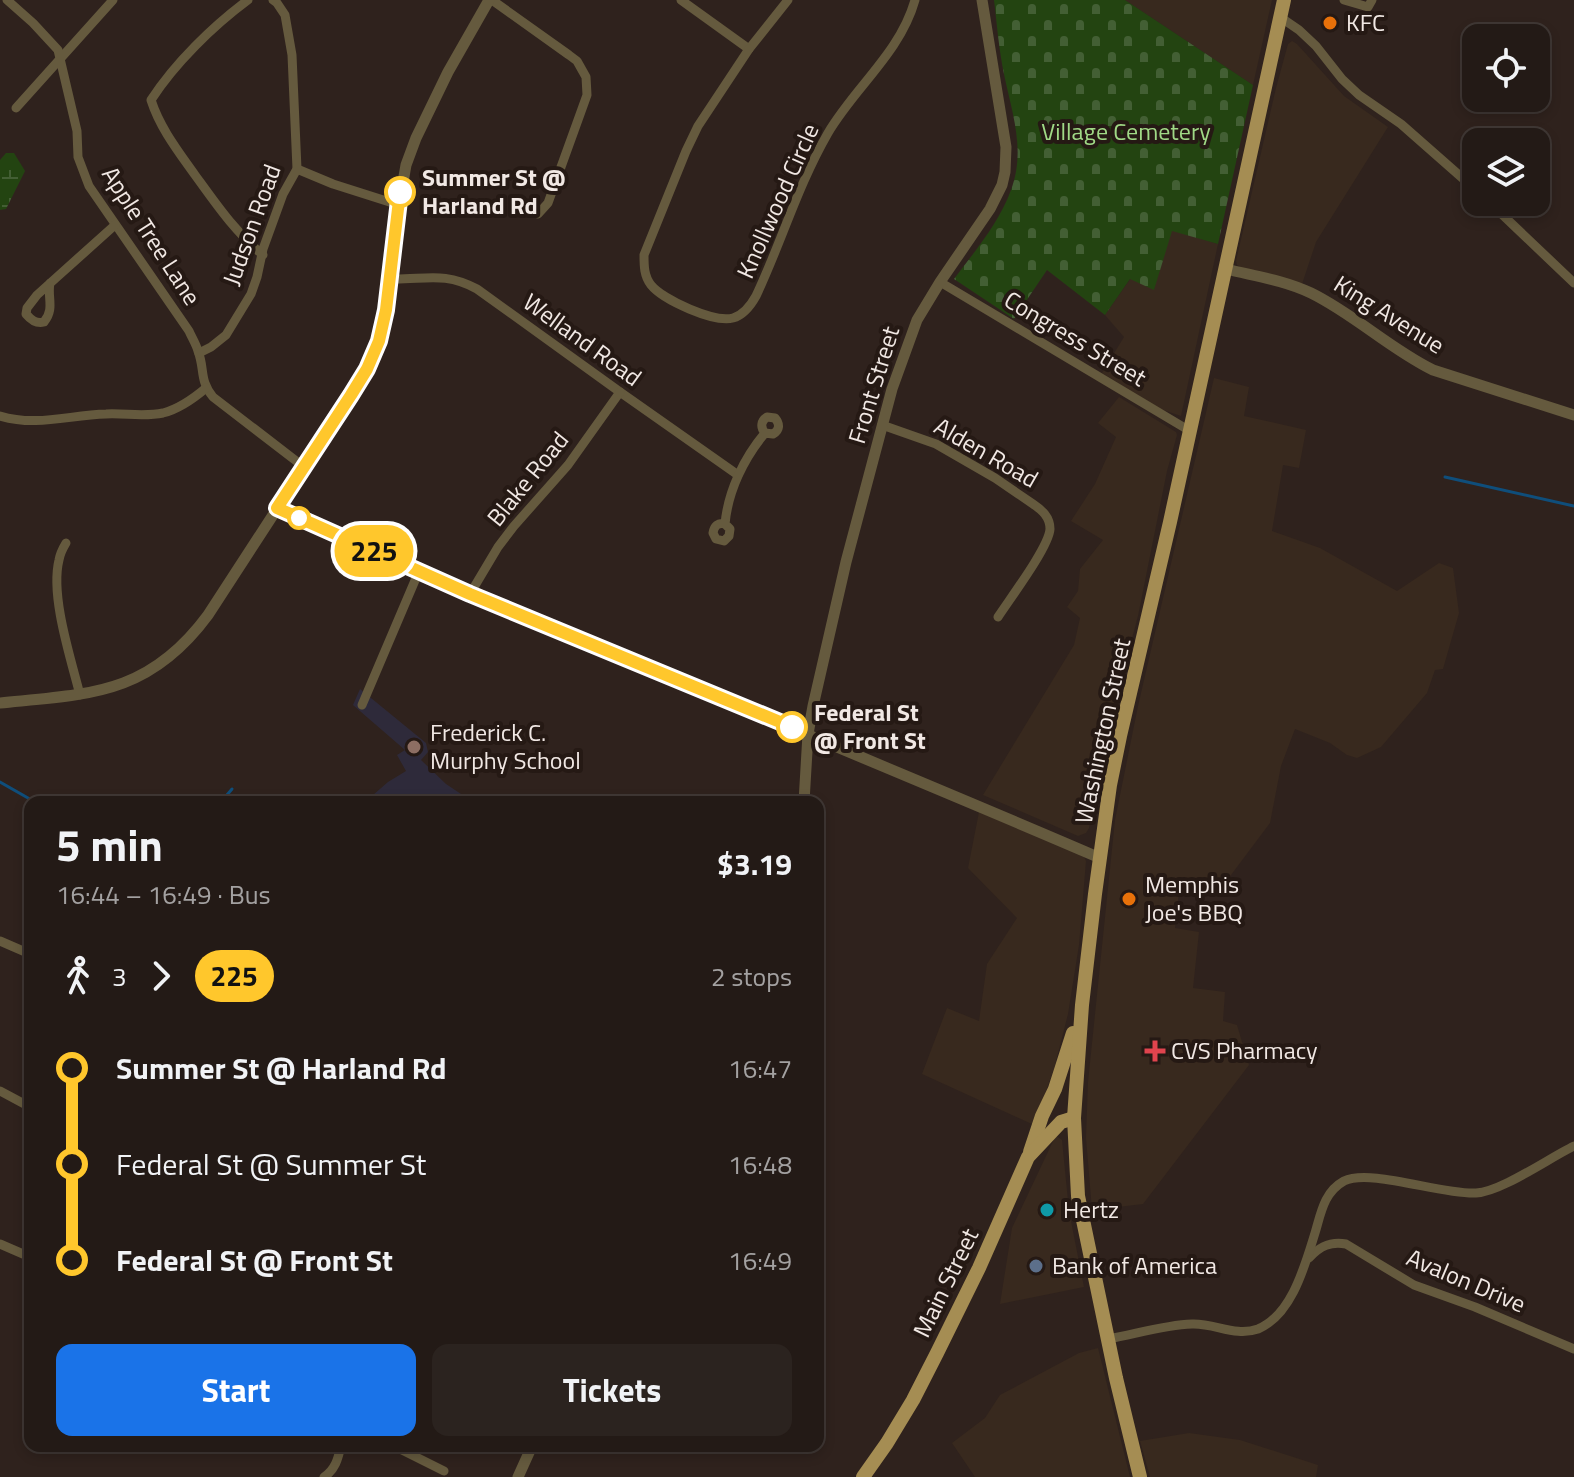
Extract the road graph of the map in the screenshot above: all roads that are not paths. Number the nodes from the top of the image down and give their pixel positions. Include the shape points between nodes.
1 (7, 0) edge
2 (113, 0) edge
3 (248, 0) edge
4 (273, 0) edge
5 (491, 0) edge
6 (681, 0) edge
7 (788, 0) edge
8 (915, 0) edge
9 (982, 0) edge
10 (1284, 0) edge
11 (1344, 0) edge
12 (1372, 0) edge
13 (1280, 17) junction
14 (749, 49) junction
15 (60, 60) junction
16 (16, 108) dead end
17 (297, 169) junction
18 (1462, 178) edge
19 (399, 205) junction
20 (538, 214) dead end
21 (1504, 216) edge
22 (115, 225) junction
23 (263, 255) junction
24 (1226, 269) junction
25 (390, 279) junction
26 (940, 282) junction
27 (50, 283) dead end
28 (1574, 283) edge
29 (199, 353) junction
30 (206, 388) junction
31 (620, 392) junction
32 (1574, 415) edge
33 (0, 416) edge
34 (882, 425) junction
35 (1190, 431) junction
36 (765, 433) dead end
37 (304, 467) junction
38 (738, 475) junction
39 (277, 508) junction
40 (725, 524) dead end
41 (66, 543) dead end
42 (419, 571) junction
43 (470, 594) junction
44 (998, 617) dead end
45 (80, 695) junction
46 (0, 703) edge
47 (362, 705) dead end
48 (808, 734) junction
49 (804, 796) edge
50 (1100, 858) junction
51 (0, 941) edge
52 (24, 951) edge
53 (1082, 1005) junction
54 (0, 1091) edge
55 (24, 1104) edge
56 (1074, 1113) junction
57 (1038, 1126) junction
58 (1574, 1146) edge
59 (1028, 1157) junction
60 (0, 1244) edge
61 (24, 1254) edge
62 (1304, 1263) junction
63 (1108, 1339) junction
64 (1574, 1349) edge
65 (339, 1452) edge
66 (406, 1452) edge
67 (529, 1452) edge
68 (444, 1471) dead end
69 (324, 1477) edge
70 (518, 1477) edge
71 (863, 1477) edge
72 (1140, 1477) edge

1 - 15 street, Apple Tree Lane via 50,40
2 - 15 street
3 - 23 street via 224,18 151,100 160,123 231,225
4 - 17 street, Judson Road via 285,15 292,55
5 - 19 street via 416,138
5 - 20 street via 577,61 586,77 580,116 548,203
6 - 14 street
7 - 14 street
8 - 14 street, Knollwood Circle via 900,36 845,108 811,165 752,304 738,316 723,319 657,291 647,279 644,255 698,126
9 - 26 street, Front Street via 1006,147 1005,172 990,209
10 - 13 main road, Washington Street
11 - 12 street via 1368,7
13 - 18 street via 1316,46 1359,95
13 - 24 main road, Washington Street
15 - 16 street
15 - 22 street, Apple Tree Lane via 78,157 89,186
17 - 19 street
17 - 23 street, Judson Road
19 - 25 street
21 - 28 street
22 - 27 street
22 - 29 street, Apple Tree Lane
23 - 29 street, Judson Road via 251,294 226,335
24 - 32 street, King Avenue via 1314,294 1433,370
24 - 35 main road, Washington Street
25 - 31 street, Welland Road via 462,281
25 - 37 street via 373,356
26 - 34 street, Front Street via 909,339
26 - 35 street, Congress Street
29 - 30 street, Apple Tree Lane
30 - 33 street via 163,413 38,422
30 - 37 street
31 - 38 street, Welland Road
31 - 43 street, Blake Road via 568,465 498,547
34 - 44 street, Alden Road via 953,453 1048,519 1045,544
34 - 48 street, Front Street
35 - 50 main road, Washington Street via 1120,736
36 - 38 street
37 - 39 street
38 - 40 street
39 - 42 street
39 - 45 street via 185,643 142,675
41 - 45 street via 57,577 60,612
42 - 43 street
42 - 47 street
43 - 48 street
45 - 46 street
48 - 49 street, Front Street
48 - 50 street
50 - 53 main road, Washington Street
51 - 52 street
53 - 56 main road, Washington Street
53 - 57 main road
54 - 55 street
56 - 57 main road via 1051,1114
56 - 59 main road, Main Street
56 - 63 main road, Washington Street via 1078,1196
57 - 59 main road
58 - 62 street via 1496,1188 1476,1193 1364,1176 1346,1180 1324,1203
59 - 71 main road, Main Street via 930,1367
60 - 61 street
62 - 63 street via 1288,1303 1254,1330 1194,1324
62 - 64 street, Avalon Drive via 1323,1246 1346,1244 1414,1285
63 - 72 main road, Washington Street
65 - 69 street
66 - 68 street
67 - 70 street

